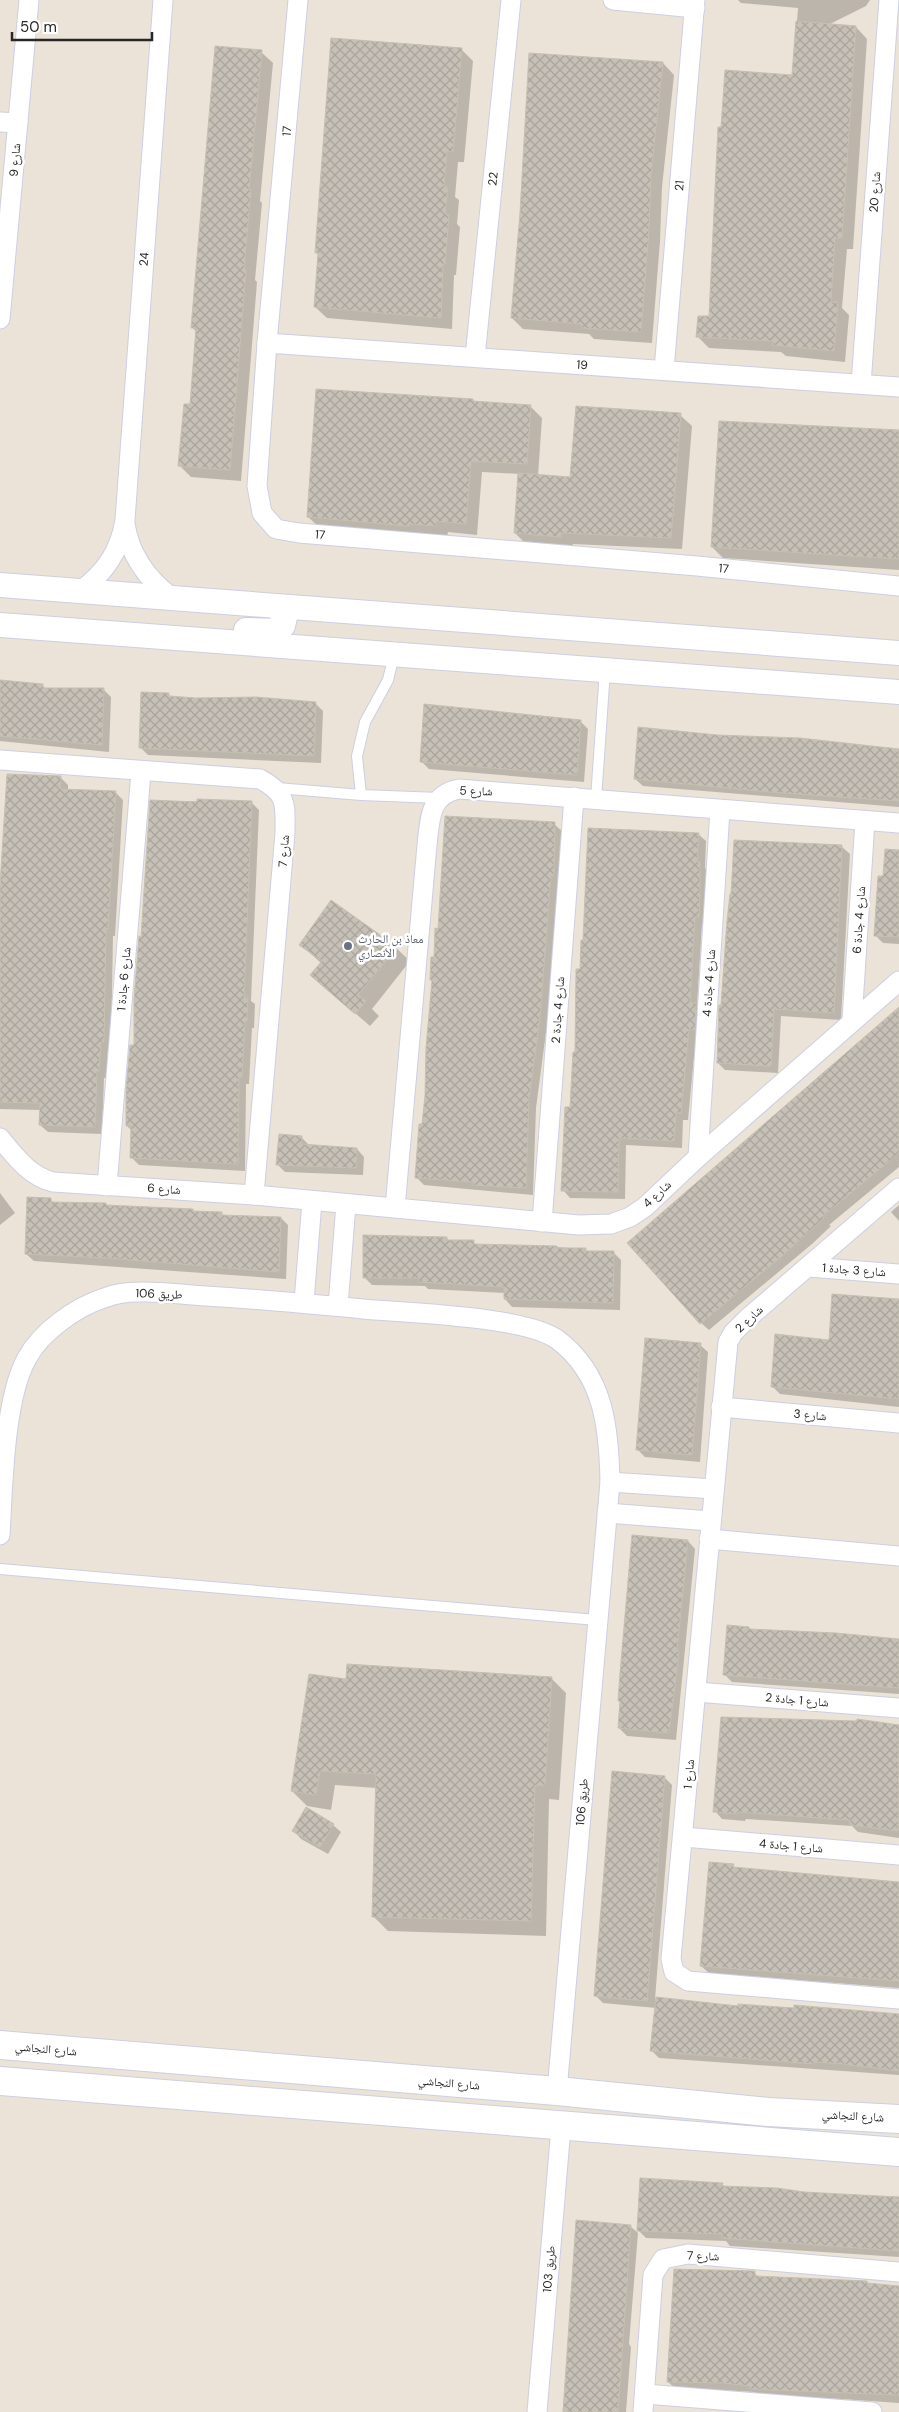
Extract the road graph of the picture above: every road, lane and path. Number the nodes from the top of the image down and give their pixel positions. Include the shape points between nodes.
1 (29, 0) edge
2 (163, 0) edge
3 (298, 0) edge
4 (510, 0) edge
5 (613, 0) edge
6 (890, 0) edge
7 (695, 4) edge
8 (9, 122) edge
9 (0, 319) edge
10 (267, 343) junction
11 (475, 357) junction
12 (664, 370) junction
13 (861, 384) junction
14 (899, 387) edge
15 (125, 520) junction
16 (0, 585) edge
17 (899, 586) edge
18 (80, 591) junction
19 (171, 597) junction
20 (277, 607) junction
21 (0, 625) edge
22 (150, 637) junction
23 (899, 653) edge
24 (394, 655) junction
25 (605, 670) junction
26 (899, 692) edge
27 (0, 760) edge
28 (141, 772) junction
29 (277, 788) junction
30 (361, 795) junction
31 (574, 797) junction
32 (439, 798) junction
33 (596, 799) junction
34 (720, 810) junction
35 (865, 821) junction
36 (899, 823) edge
37 (899, 981) edge
38 (852, 1020) junction
39 (0, 1138) edge
40 (698, 1156) junction
41 (107, 1186) junction
42 (899, 1188) edge
43 (254, 1195) junction
44 (312, 1201) junction
45 (346, 1204) junction
46 (395, 1208) junction
47 (542, 1222) junction
48 (809, 1267) junction
49 (899, 1274) edge
50 (304, 1302) junction
51 (338, 1306) junction
52 (721, 1407) junction
53 (899, 1423) edge
54 (4, 1436) edge
55 (2, 1466) edge
56 (610, 1482) junction
57 (714, 1489) junction
58 (608, 1513) junction
59 (709, 1530) junction
60 (0, 1535) edge
61 (899, 1556) edge
62 (0, 1569) edge
63 (597, 1620) junction
64 (696, 1692) junction
65 (899, 1708) edge
66 (683, 1837) junction
67 (899, 1855) edge
68 (899, 1999) edge
69 (0, 2046) edge
70 (180, 2061) junction
71 (241, 2066) junction
72 (0, 2081) edge
73 (557, 2092) junction
74 (174, 2095) junction
75 (241, 2101) junction
76 (899, 2119) edge
77 (561, 2127) junction
78 (899, 2152) edge
79 (899, 2272) edge
80 (644, 2403) edge
81 (537, 2412) edge
82 (872, 2412) edge

1 - 8 street, شارع 9
2 - 15 street, 24
3 - 10 street, 17
4 - 11 street, 22
5 - 7 street
6 - 13 street, شارع 20
7 - 12 street, 21
8 - 9 street, شارع 9
10 - 11 street, 19
10 - 17 street, 17 via 257,486 262,513 276,529
11 - 12 street, 19
12 - 13 street, 19
13 - 14 street, 19
15 - 18 street, 24 via 119,544 107,566
15 - 19 street, 24 via 127,535 139,564 158,588
16 - 18 street
18 - 19 street
19 - 20 street
20 - 22 street via 285,617 283,626 277,630 161,627
20 - 23 street
21 - 22 street
22 - 24 street
24 - 25 street
24 - 30 lane via 388,680 365,722 357,756
25 - 26 street
25 - 33 lane
27 - 28 street
28 - 29 street via 260,779
28 - 41 street, شارع 6 جادة 1
29 - 30 lane
29 - 43 street, شارع 7 via 284,800 286,833
30 - 32 lane
31 - 32 street, شارع 5 via 459,789 446,792
31 - 33 street, شارع 5
31 - 47 street, شارع 4 جادة 2
32 - 46 street via 431,814 427,845
33 - 34 street, شارع 5
34 - 35 street, شارع 5
34 - 40 street, شارع 4 جادة 4
35 - 36 street, شارع 5
35 - 38 street, شارع 4 جادة 6
37 - 38 street, شارع 4
38 - 40 street, شارع 4
39 - 41 street, شارع 6 via 22,1164 41,1179
40 - 47 street, شارع 4 via 645,1207 630,1217 611,1224
41 - 43 street, شارع 6
42 - 48 street, شارع 2
43 - 44 street, شارع 6
44 - 45 street, شارع 6
44 - 50 street
45 - 46 street, شارع 4
45 - 51 street
46 - 47 street, شارع 4
48 - 49 street, شارع 3 جادة 1
48 - 52 street, شارع 2 via 733,1333 728,1342
50 - 51 street, طريق 106
50 - 54 street, طريق 106 via 138,1292 104,1297 71,1313 48,1332 27,1357
51 - 56 street, طريق 106 via 499,1322 534,1329 556,1339 578,1359 595,1384 609,1439
52 - 53 street, شارع 3
52 - 57 street, شارع 2
54 - 55 street, طريق 106
55 - 60 street, طريق 106
56 - 57 street
56 - 58 street, طريق 106
57 - 59 street, شارع 2
58 - 59 street
58 - 63 street, طريق 106
59 - 61 street
59 - 64 street, شارع 1
62 - 63 lane
63 - 73 street, طريق 106
64 - 65 street, شارع 1 جادة 2
64 - 66 street, شارع 1
66 - 67 street, شارع 1 جادة 4
66 - 68 street, شارع 1 via 671,1958 674,1972 688,1981
69 - 70 main road, شارع النجاشي
70 - 71 main road, شارع النجاشي
70 - 74 main road via 185,2082
71 - 73 main road, شارع النجاشي
71 - 75 main road via 234,2082 236,2095
72 - 74 main road
73 - 76 main road, شارع النجاشي via 768,2112
74 - 75 main road
75 - 77 main road
77 - 78 main road
77 - 81 street, طريق 103
79 - 80 street, شارع 7 via 688,2254 663,2259 653,2275
80 - 82 street

